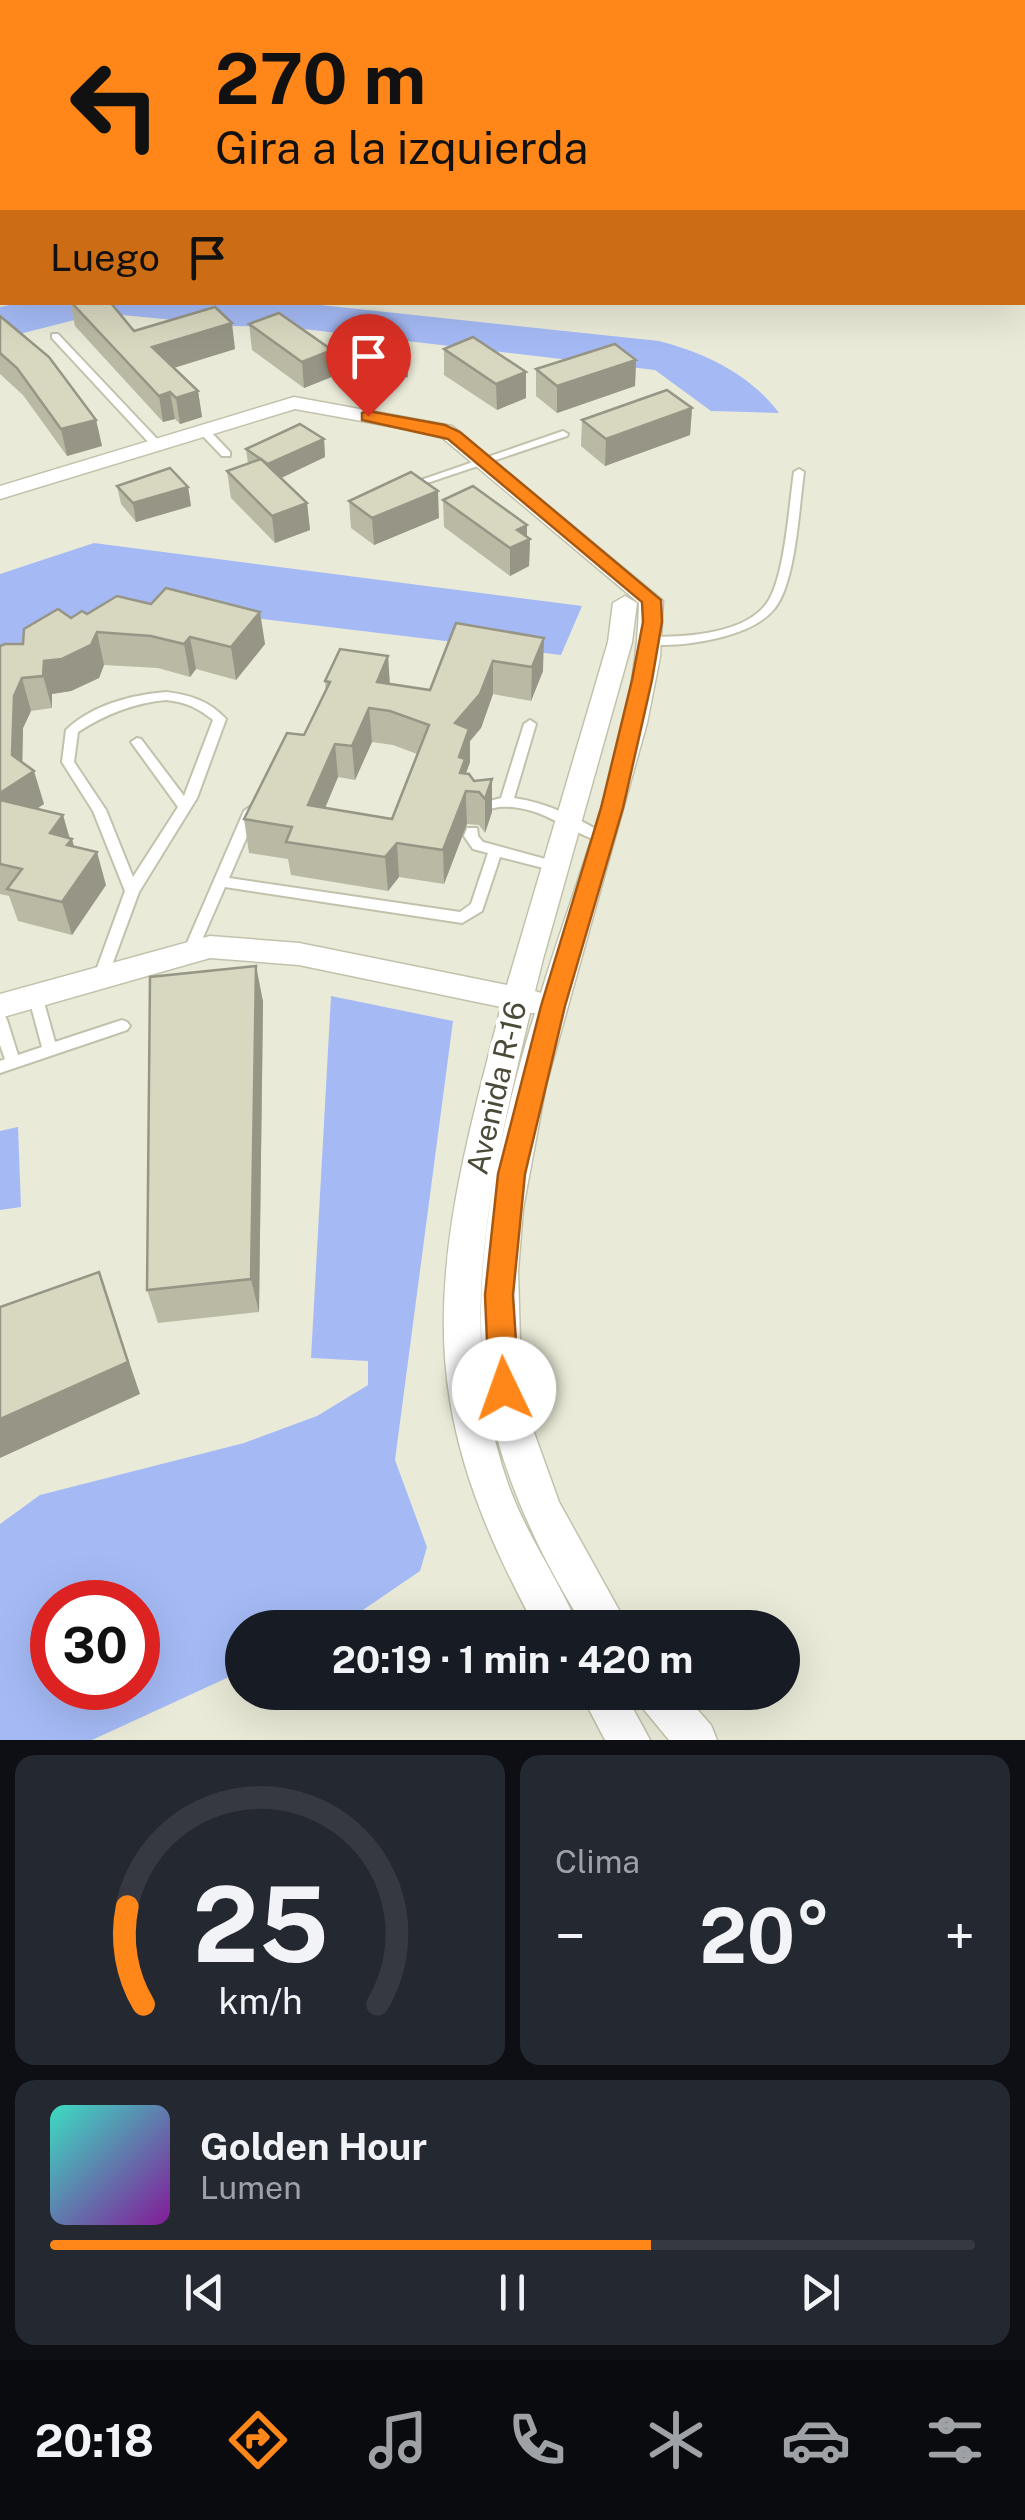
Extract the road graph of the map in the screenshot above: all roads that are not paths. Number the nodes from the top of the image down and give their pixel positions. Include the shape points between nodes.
1 (55, 336) dead end
2 (563, 434) dead end
3 (214, 441) junction
4 (156, 444) junction
5 (475, 463) junction
6 (799, 472) dead end
7 (426, 480) edge
8 (36, 488) junction
9 (0, 493) edge
10 (0, 506) edge
11 (638, 602) junction
12 (649, 642) junction
13 (530, 724) dead end
14 (137, 742) dead end
15 (506, 803) junction
16 (254, 804) edge
17 (185, 806) junction
18 (480, 808) edge
19 (569, 819) junction
20 (472, 831) dead end
21 (603, 839) junction
22 (495, 852) junction
23 (555, 866) junction
24 (219, 881) junction
25 (132, 892) junction
26 (190, 952) junction
27 (102, 976) junction
28 (34, 995) junction
29 (518, 999) junction
30 (0, 1006) edge
31 (553, 1006) junction
32 (0, 1020) edge
33 (122, 1026) dead end
34 (50, 1050) junction
35 (6, 1065) edge
36 (548, 1610) edge
37 (599, 1610) edge
38 (611, 1710) edge
39 (670, 1710) edge
40 (629, 1740) edge
41 (696, 1740) edge

1 - 4 lane
2 - 5 lane
3 - 4 street
3 - 5 street via 287,416 433,440
3 - 8 street
4 - 8 street
5 - 7 lane
5 - 11 street
6 - 12 lane via 778,590 768,609 718,632
8 - 9 street
8 - 10 street
11 - 12 street, Avenida R-16
11 - 19 street, Avenida R-16 via 620,642
12 - 21 street, Avenida R-16
13 - 15 lane
14 - 17 lane
15 - 18 lane
15 - 19 lane
16 - 24 lane
17 - 25 lane
17 - 25 lane via 220,719 210,708 186,696 146,698 100,710 72,730 68,762 99,810
19 - 21 lane
19 - 23 street, Avenida R-16
20 - 22 lane via 478,846
21 - 31 street, Avenida R-16
22 - 23 lane
22 - 24 lane via 477,907 462,918
23 - 29 street, Avenida R-16
24 - 26 lane
25 - 27 lane
26 - 27 street
26 - 29 street via 210,947 298,954
27 - 28 street
28 - 30 street
28 - 34 lane
29 - 31 street
29 - 36 street, Avenida R-16 via 475,1182 460,1320 467,1397 491,1491
31 - 37 street, Avenida R-16 via 504,1230 504,1389 547,1519
32 - 35 lane
33 - 34 lane
34 - 35 lane
38 - 40 street
39 - 41 street

